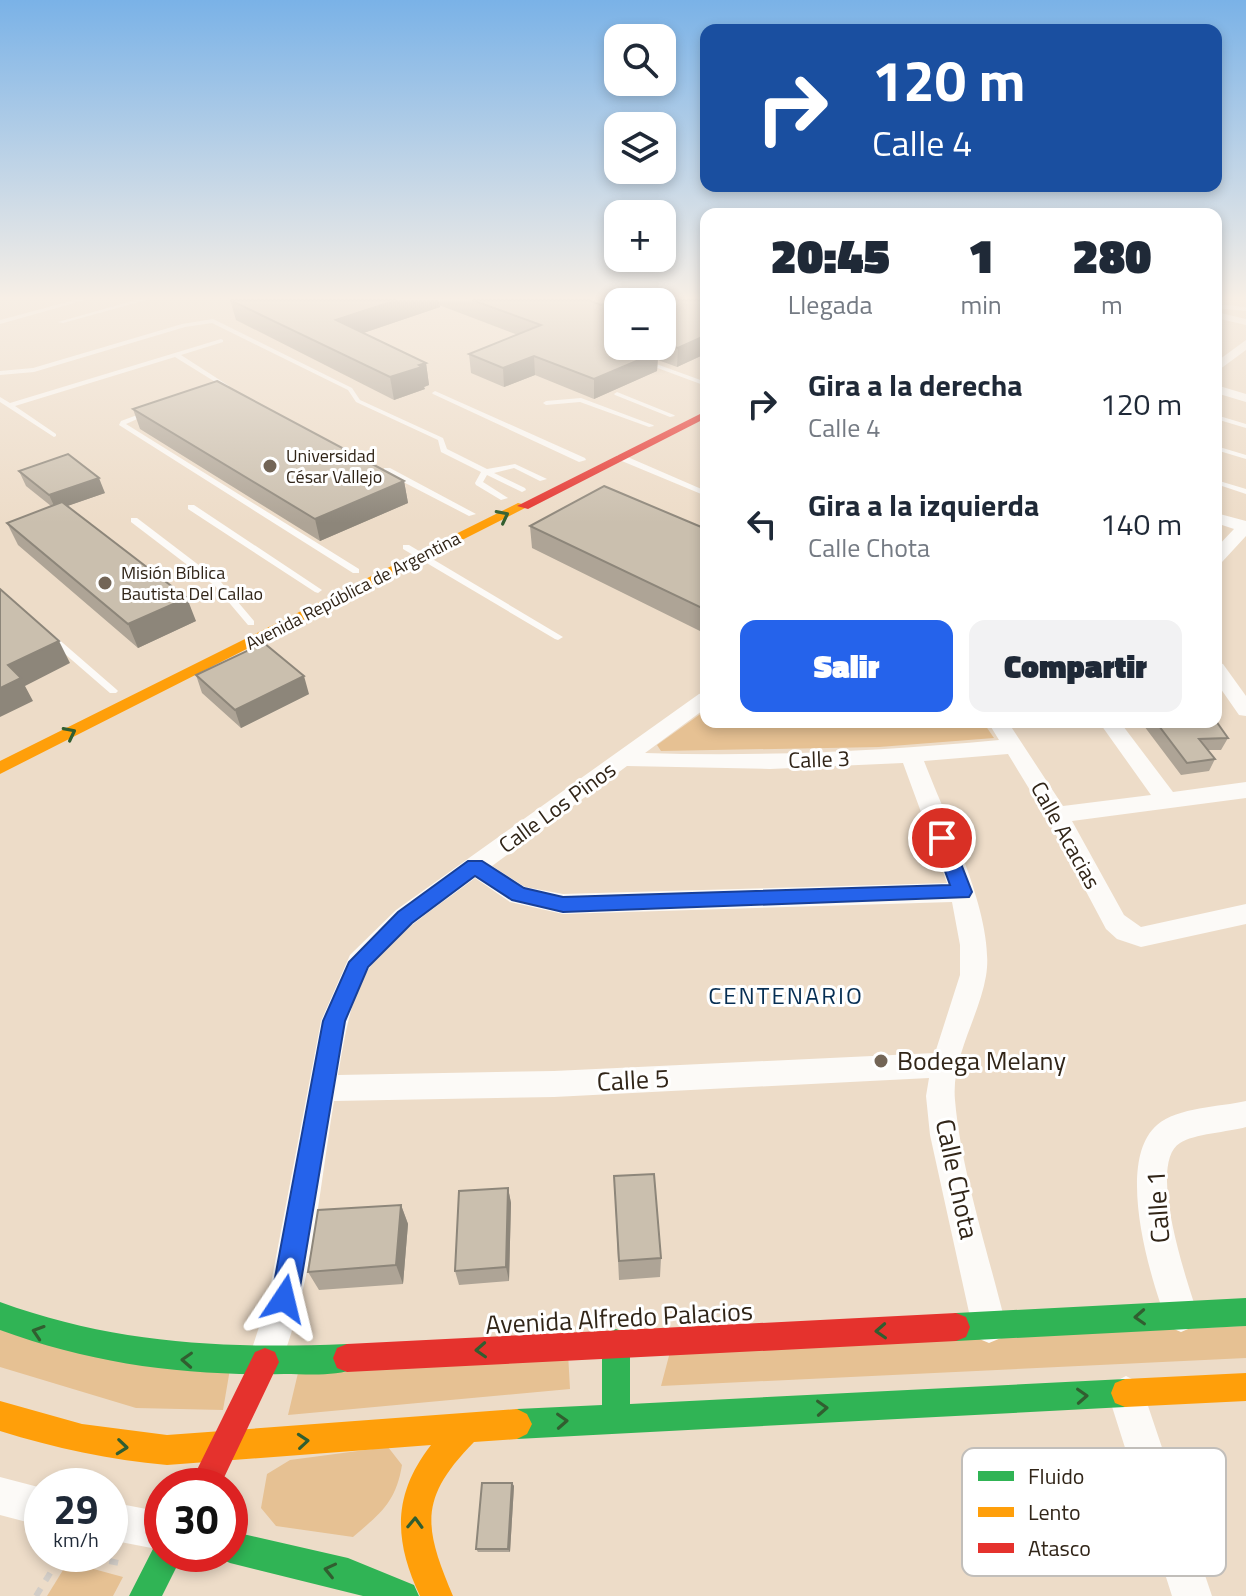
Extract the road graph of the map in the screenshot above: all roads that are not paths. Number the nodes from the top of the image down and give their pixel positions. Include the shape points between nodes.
1 (111, 374) edge
2 (207, 374) edge
3 (321, 374) edge
4 (680, 374) edge
5 (700, 382) edge
6 (232, 390) edge
7 (1222, 391) edge
8 (435, 393) dead end
9 (617, 394) edge
10 (1246, 398) edge
11 (0, 399) edge
12 (700, 402) edge
13 (546, 403) dead end
14 (10, 405) junction
15 (166, 406) edge
16 (672, 416) junction
17 (700, 417) edge
18 (1222, 419) edge
19 (651, 426) junction
20 (1246, 426) edge
21 (54, 435) dead end
22 (1222, 450) edge
23 (620, 457) junction
24 (1246, 457) edge
25 (582, 460) junction
26 (387, 470) edge
27 (485, 472) junction
28 (543, 479) junction
29 (1222, 484) edge
30 (522, 490) junction
31 (700, 491) edge
32 (1246, 492) edge
33 (504, 498) junction
34 (191, 507) dead end
35 (472, 514) junction
36 (134, 520) dead end
37 (1222, 520) edge
38 (1246, 528) edge
39 (406, 547) junction
40 (1222, 552) edge
41 (423, 556) junction
42 (356, 571) junction
43 (344, 586) junction
44 (318, 590) junction
45 (251, 623) junction
46 (46, 633) edge
47 (558, 637) dead end
48 (166, 664) junction
49 (1222, 676) edge
50 (182, 677) junction
51 (113, 691) junction
52 (700, 702) edge
53 (85, 704) dead end
54 (1246, 709) edge
55 (1002, 728) edge
56 (1113, 728) edge
57 (3, 745) dead end
58 (1015, 746) junction
59 (911, 756) junction
60 (623, 759) junction
61 (8, 764) edge
62 (1246, 790) edge
63 (1166, 799) junction
64 (1057, 815) junction
65 (475, 866) junction
66 (962, 892) junction
67 (1246, 914) edge
68 (945, 1065) junction
69 (322, 1088) junction
70 (1246, 1114) edge
71 (1246, 1312) edge
72 (1181, 1315) junction
73 (0, 1316) edge
74 (989, 1326) junction
75 (616, 1343) junction
76 (265, 1362) junction
77 (1246, 1387) edge
78 (1126, 1394) junction
79 (0, 1416) edge
80 (616, 1418) junction
81 (468, 1427) junction
82 (225, 1447) junction
83 (1144, 1448) edge
84 (214, 1468) edge
85 (0, 1496) edge
86 (24, 1502) edge
87 (248, 1551) edge
88 (158, 1572) edge
89 (1185, 1576) edge
90 (145, 1596) edge
91 (403, 1596) edge
92 (437, 1596) edge
93 (1192, 1596) edge

1 - 14 lane
2 - 6 lane
3 - 27 lane via 350,389 358,401 441,439 444,450
4 - 5 lane
7 - 10 street
8 - 25 lane
9 - 16 lane
11 - 14 lane
12 - 16 main road, Avenida República de Argentina
13 - 19 lane via 581,400
14 - 21 lane
15 - 42 lane via 122,425
16 - 19 main road, Avenida República de Argentina
17 - 23 main road, Avenida República de Argentina
18 - 20 lane
19 - 25 main road, Avenida República de Argentina
22 - 24 lane
23 - 31 lane
41 -> 23 main road, Avenida República de Argentina
25 - 28 main road, Avenida República de Argentina
26 - 35 lane
27 - 28 lane via 515,466
27 - 30 lane
27 - 33 lane via 479,483
28 - 30 main road, Avenida República de Argentina
29 - 32 lane
30 - 33 main road, Avenida República de Argentina
33 - 35 main road, Avenida República de Argentina
34 - 44 lane
35 - 39 main road, Avenida República de Argentina
36 - 45 lane via 218,584
37 - 38 street
38 - 40 street
39 - 41 lane
39 - 42 main road, Avenida República de Argentina
41 - 43 main road, Avenida República de Argentina
41 - 47 lane
42 - 43 main road, Avenida República de Argentina
43 - 44 main road, Avenida República de Argentina
43 - 50 main road, Avenida República de Argentina
44 - 45 main road, Avenida República de Argentina
45 - 48 main road, Avenida República de Argentina
46 - 51 lane
48 - 50 main road
48 - 51 main road, Avenida República de Argentina
49 - 54 street
61 -> 50 main road, Avenida República de Argentina
51 - 53 main road, Avenida República de Argentina
52 - 60 street, Calle Los Pinos
55 - 58 street, Calle Acacias
56 - 63 street
57 - 61 main road
58 - 59 street, Calle 3
58 - 64 street, Calle Acacias
59 - 60 street, Calle 3 via 696,763
59 - 66 street, Calle Chota
60 - 65 street, Calle Los Pinos
62 - 63 street
63 - 64 street
64 - 67 street, Calle Acacias via 1115,922 1126,932 1141,937
65 - 66 street via 519,895 563,904
65 - 69 street, Calle Los Pinos via 405,917 359,962 334,1021
66 - 68 street, Calle Chota via 973,975
68 - 69 street, Calle 5 via 554,1084
68 - 74 street, Calle Chota via 940,1096 945,1135
69 - 76 street, Calle Los Pinos via 284,1299
70 - 72 street, Calle 1 via 1168,1134 1156,1148 1151,1188 1160,1249
71 - 72 main road, Avenida Alfredo Palacios
72 -> 74 main road, Avenida Alfredo Palacios
76 -> 73 main road, Avenida Alfredo Palacios via 143,1357 77,1344
74 -> 75 main road, Avenida Alfredo Palacios
75 -> 76 main road, Avenida Alfredo Palacios
75 - 80 main road
76 - 82 main road
77 - 78 main road
80 -> 78 main road
78 - 83 street
79 -> 82 main road via 114,1446
81 -> 80 main road
82 -> 81 main road
92 -> 81 main road via 419,1564 413,1531 416,1499 427,1469
82 - 84 main road
85 - 86 street
91 -> 87 main road via 348,1574
88 - 90 main road
89 - 93 street

